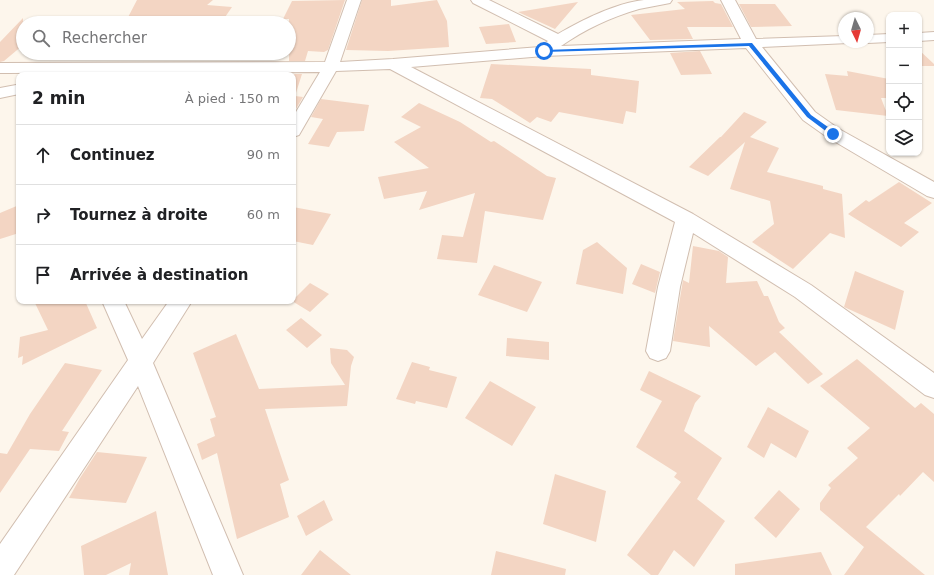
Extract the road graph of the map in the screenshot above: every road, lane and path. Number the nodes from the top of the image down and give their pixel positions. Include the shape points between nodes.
1 (354, 0) edge
2 (478, 0) edge
3 (665, 0) edge
4 (728, 0) edge
5 (934, 36) edge
6 (922, 37) edge
7 (886, 38) edge
8 (874, 39) edge
9 (558, 40) junction
10 (838, 40) edge
11 (751, 44) junction
12 (544, 51) junction
13 (393, 64) junction
14 (331, 66) junction
15 (0, 68) edge
16 (30, 72) edge
17 (16, 91) edge
18 (0, 93) edge
19 (296, 126) edge
20 (934, 191) edge
21 (686, 219) junction
22 (114, 304) edge
23 (178, 304) edge
24 (658, 351) dead end
25 (140, 361) junction
26 (934, 387) edge
27 (0, 570) edge
28 (228, 575) edge

1 - 14 street
2 - 9 street
3 - 9 street via 630,7
4 - 11 street
5 - 6 street
7 - 8 street
9 - 12 street
10 - 11 street
11 - 12 street
11 - 20 street via 809,116 833,134
12 - 13 street
13 - 14 street
13 - 21 street
14 - 16 street
14 - 19 street
15 - 16 street
17 - 18 street
21 - 24 street
21 - 26 street via 803,291
22 - 25 street
23 - 25 street
25 - 27 street
25 - 28 street

